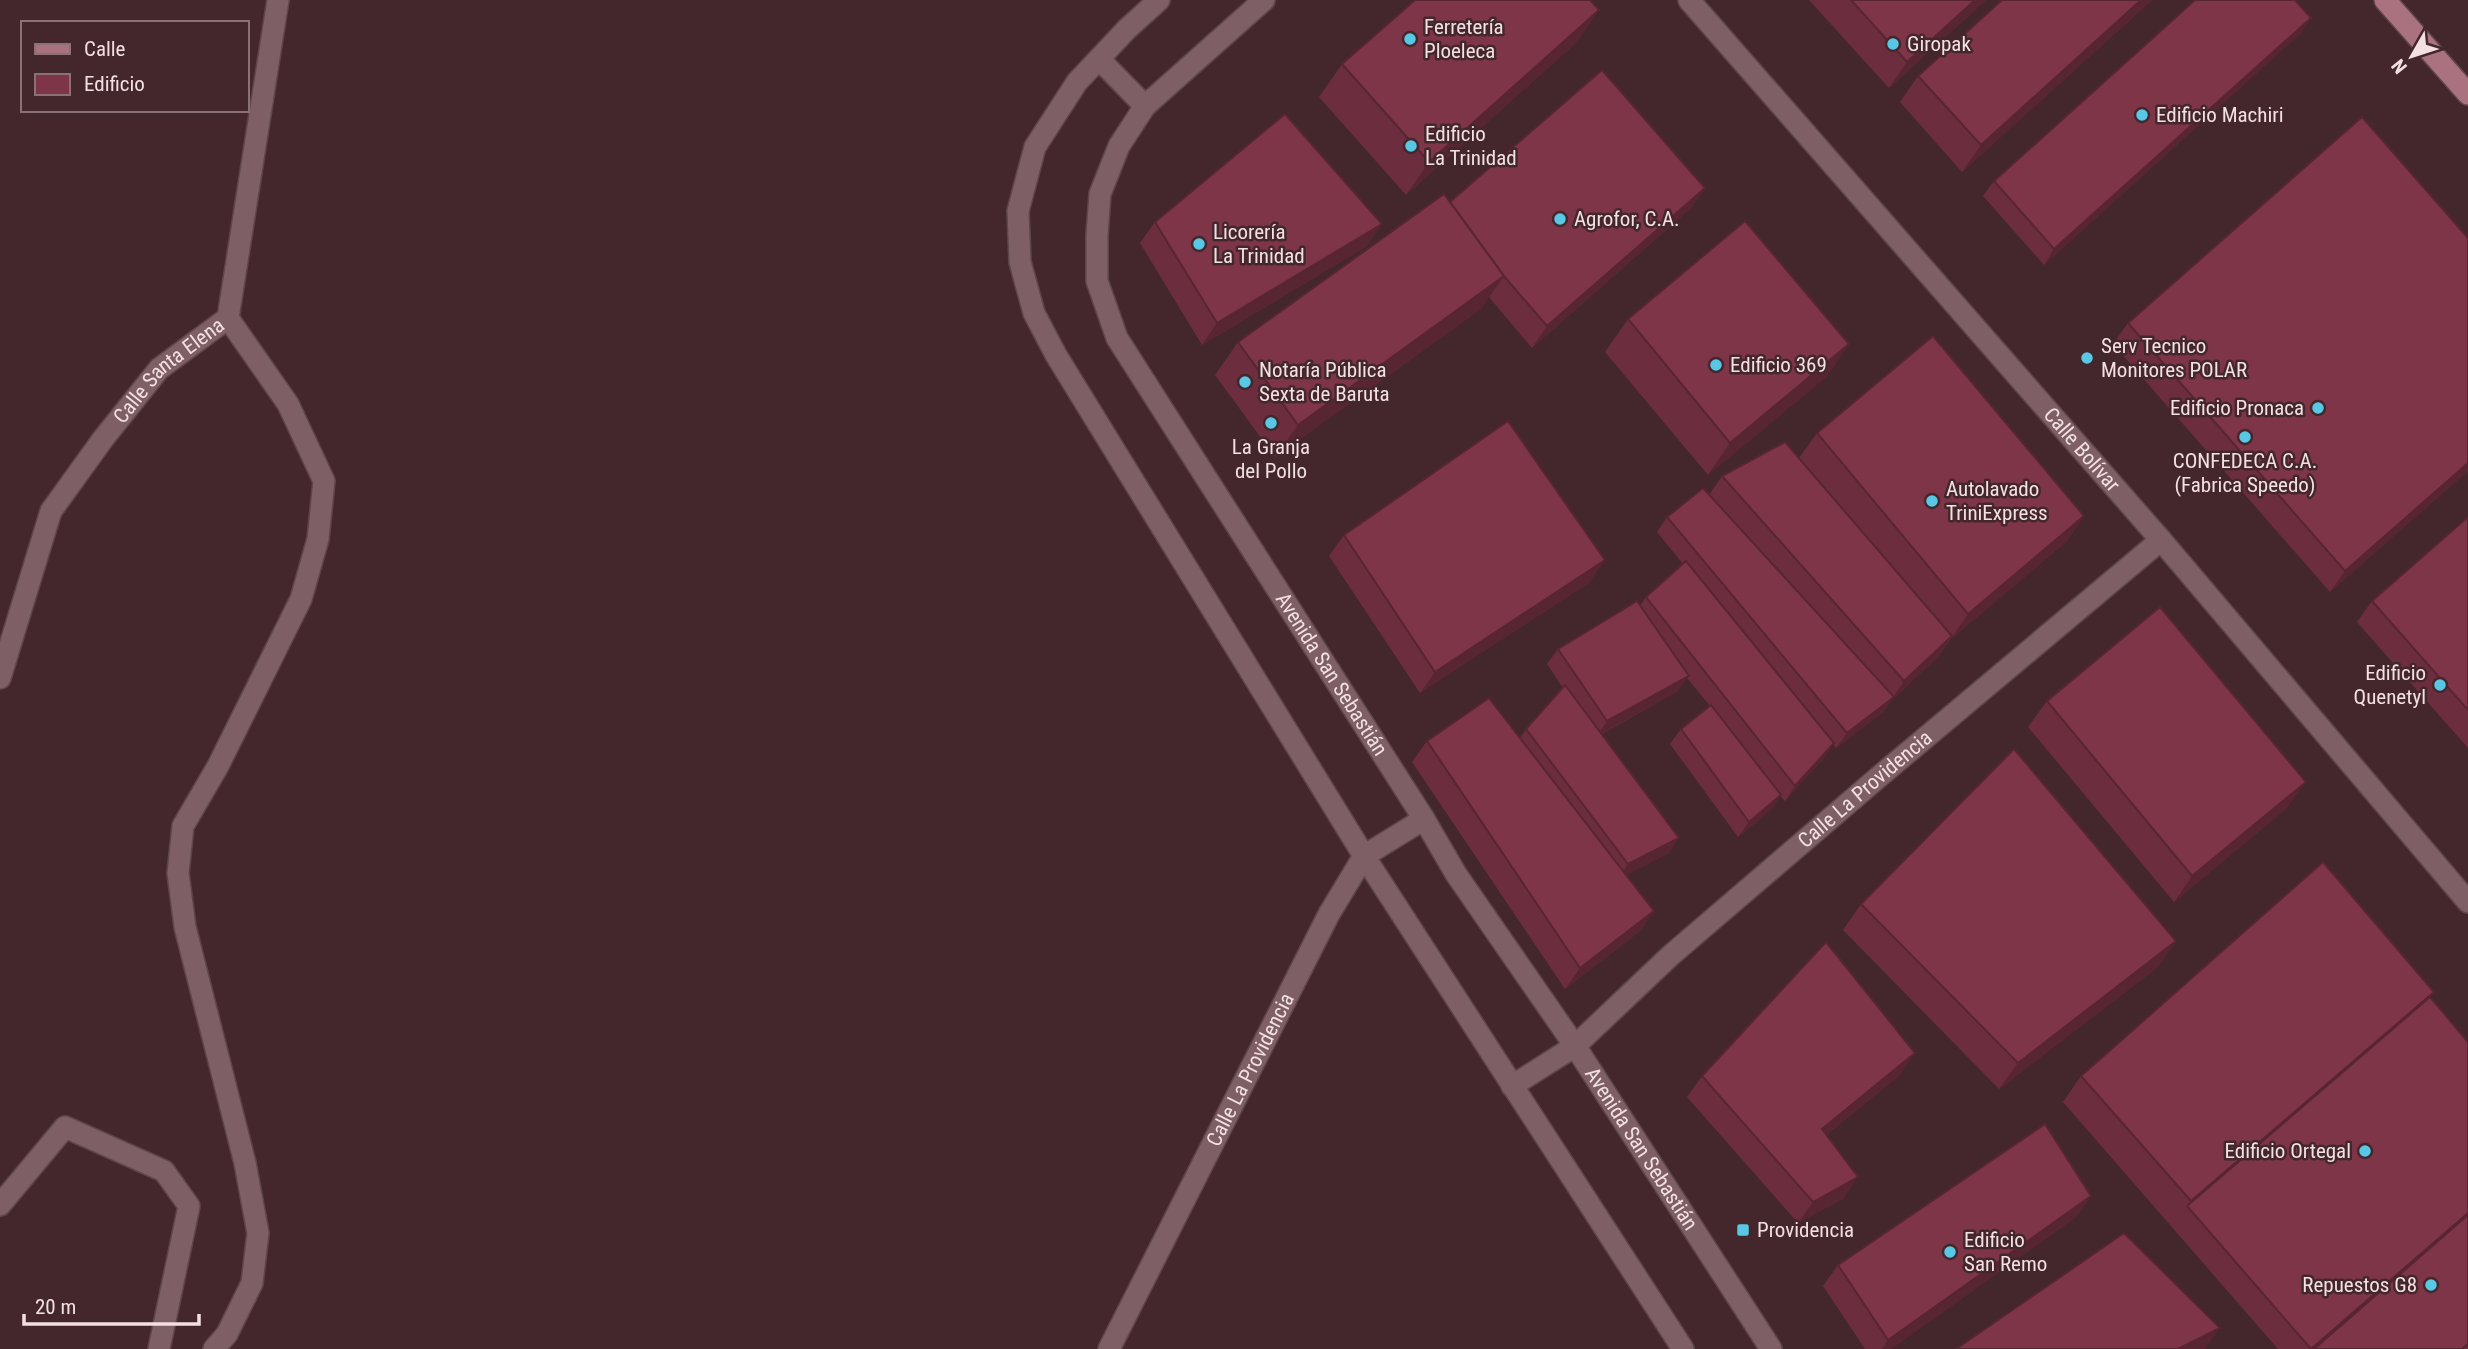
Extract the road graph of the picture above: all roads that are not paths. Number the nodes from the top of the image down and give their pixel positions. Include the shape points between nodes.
1 (278, 0) edge
2 (1159, 0) edge
3 (1264, 0) edge
4 (1689, 0) edge
5 (2385, 0) edge
6 (1099, 59) junction
7 (2468, 93) edge
8 (1145, 106) junction
9 (228, 318) junction
10 (2161, 540) junction
11 (0, 678) edge
12 (1424, 819) junction
13 (1364, 856) junction
14 (2468, 902) edge
15 (1576, 1045) junction
16 (1512, 1086) junction
17 (0, 1205) edge
18 (159, 1349) edge
19 (214, 1349) edge
20 (1109, 1349) edge
21 (1683, 1349) edge
22 (1771, 1349) edge

1 - 9 street, Calle Santa Elena
2 - 6 street
3 - 8 street, Avenida San Sebastián
4 - 10 street, Calle Bolívar
5 - 7 main road
6 - 8 street
6 - 13 street via 1077,82 1035,147 1018,211 1020,262 1034,313
8 - 12 street, Avenida San Sebastián via 1119,146 1100,194 1097,281 1117,338
9 - 11 street, Calle Santa Elena via 159,369 51,512
9 - 19 street via 288,404 324,481 318,540 301,599 183,826 178,873 185,927 245,1163 258,1233 252,1283 227,1334
10 - 14 street, Calle Bolívar
10 - 15 street, Calle La Providencia via 1670,957
12 - 13 street, Calle La Providencia
12 - 15 street, Avenida San Sebastián via 1456,874
13 - 16 street
13 - 20 street, Calle La Providencia via 1297,973
15 - 16 street, Calle La Providencia
15 - 22 street, Avenida San Sebastián
16 - 21 street
17 - 18 street via 65,1127 164,1171 189,1206

